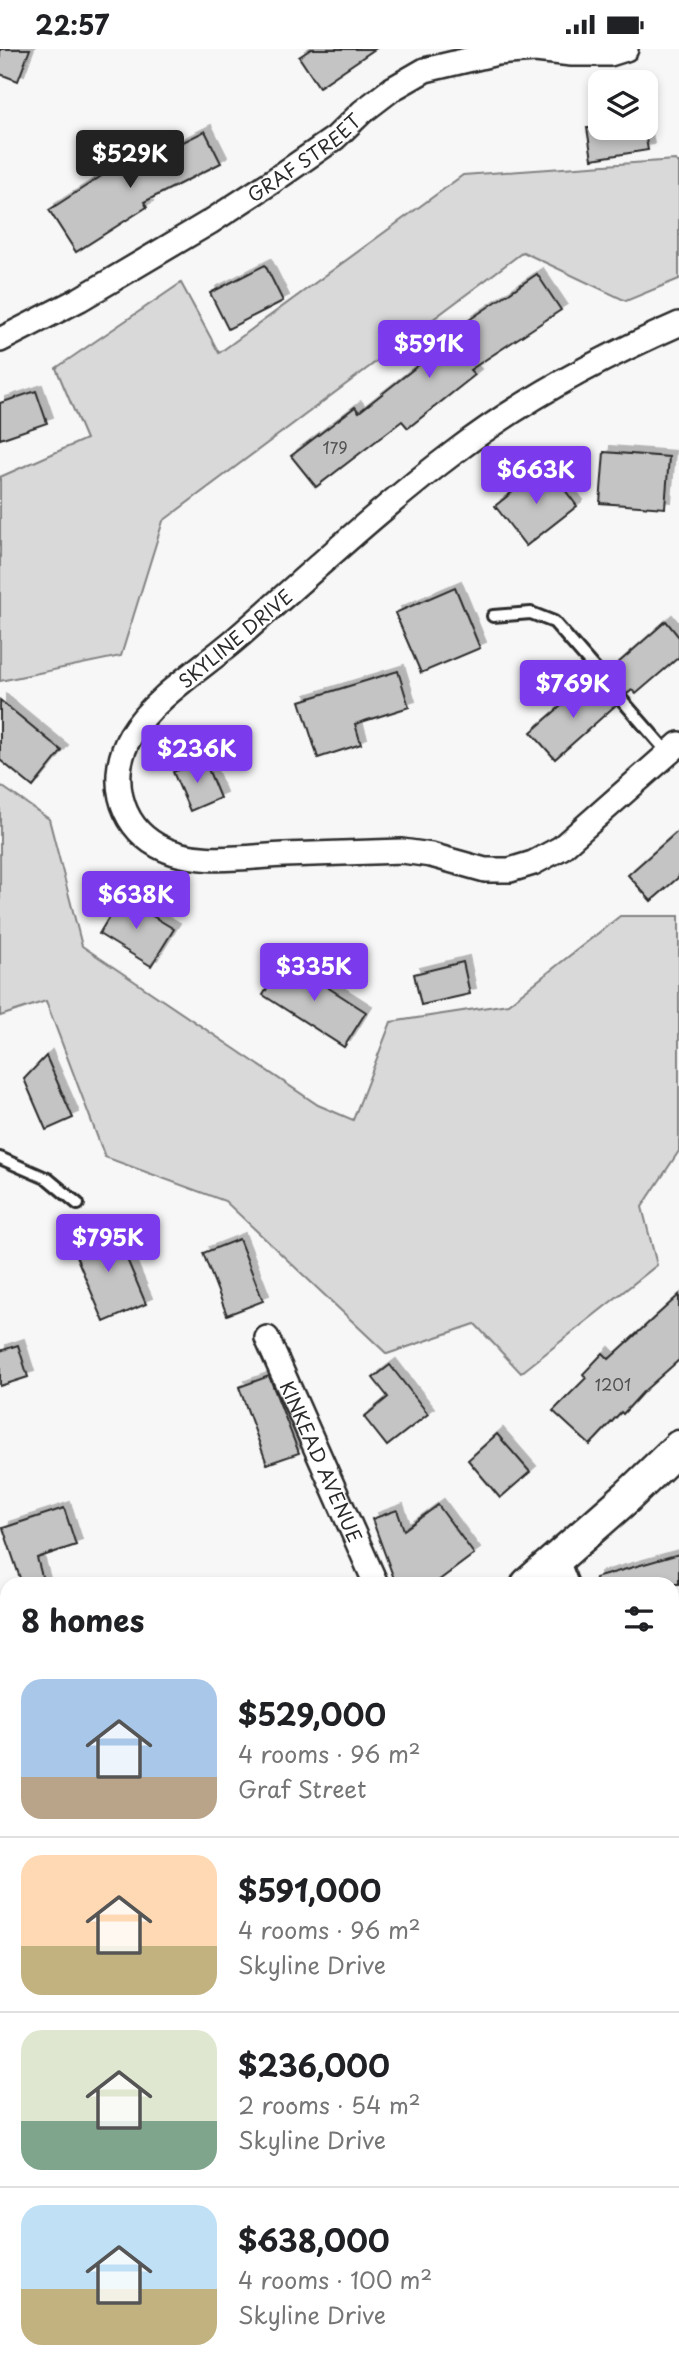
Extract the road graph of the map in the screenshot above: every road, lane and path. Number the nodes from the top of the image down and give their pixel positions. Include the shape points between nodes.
1 (626, 49) edge
2 (679, 324) edge
3 (0, 340) edge
4 (494, 616) dead end
5 (674, 749) edge
6 (0, 1158) edge
7 (78, 1203) dead end
8 (267, 1338) dead end
9 (679, 1447) edge
10 (561, 1572) edge
11 (373, 1577) edge

1 - 3 street, GRAF STREET via 610,54 497,53 425,70 392,89 335,138 231,208 80,299
2 - 5 street, SKYLINE DRIVE via 584,370 520,408 399,496 155,706 132,731 120,765 120,802 140,833 174,853 211,858 402,851 485,870 510,870 561,848
4 - 5 lane via 531,613 554,622
6 - 7 lane via 48,1179
8 - 11 street, KINKEAD AVENUE
9 - 10 main road

